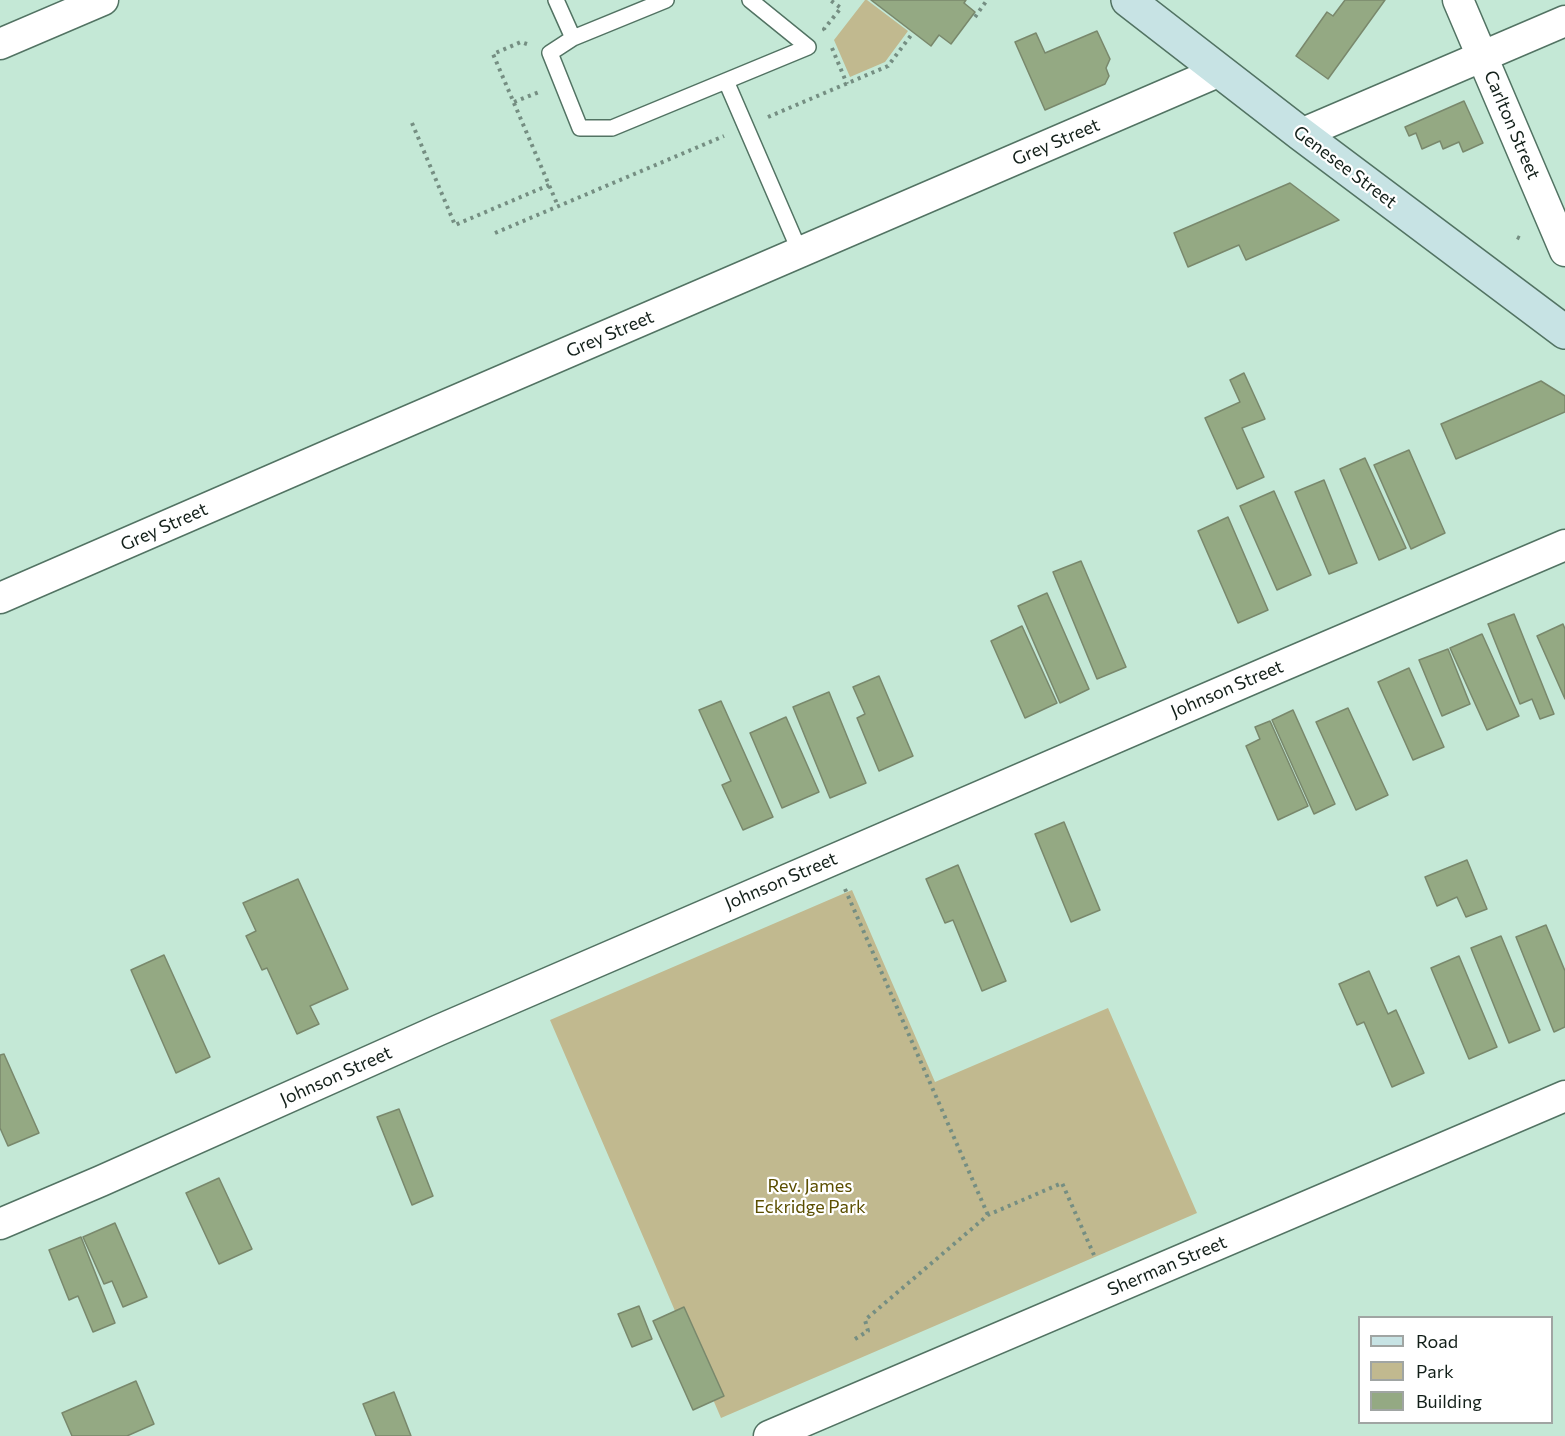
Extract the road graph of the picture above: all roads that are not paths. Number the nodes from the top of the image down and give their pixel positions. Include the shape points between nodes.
1 (103, 0) edge
2 (556, 0) edge
3 (666, 0) edge
4 (750, 0) edge
5 (1128, 0) edge
6 (1458, 0) edge
7 (1565, 21) edge
8 (573, 38) junction
9 (0, 44) edge
10 (1482, 56) junction
11 (1220, 71) junction
12 (726, 81) junction
13 (1301, 134) junction
14 (1565, 251) edge
15 (800, 252) junction
16 (1565, 332) edge
17 (1565, 545) edge
18 (0, 598) edge
19 (1565, 1096) edge
20 (0, 1224) edge
21 (769, 1436) edge

1 - 9 street
2 - 8 lane
3 - 8 lane
4 - 12 lane via 808,47
5 - 11 main road, Genesee Street
6 - 10 street, Carlton Street
7 - 10 street
8 - 12 lane via 550,53 580,128 612,128
10 - 13 street
10 - 14 street, Carlton Street
11 - 13 main road, Genesee Street
11 - 15 street, Grey Street
12 - 15 lane
13 - 16 main road, Genesee Street
15 - 18 street, Grey Street
17 - 20 street, Johnson Street via 516,996
19 - 21 street, Sherman Street

